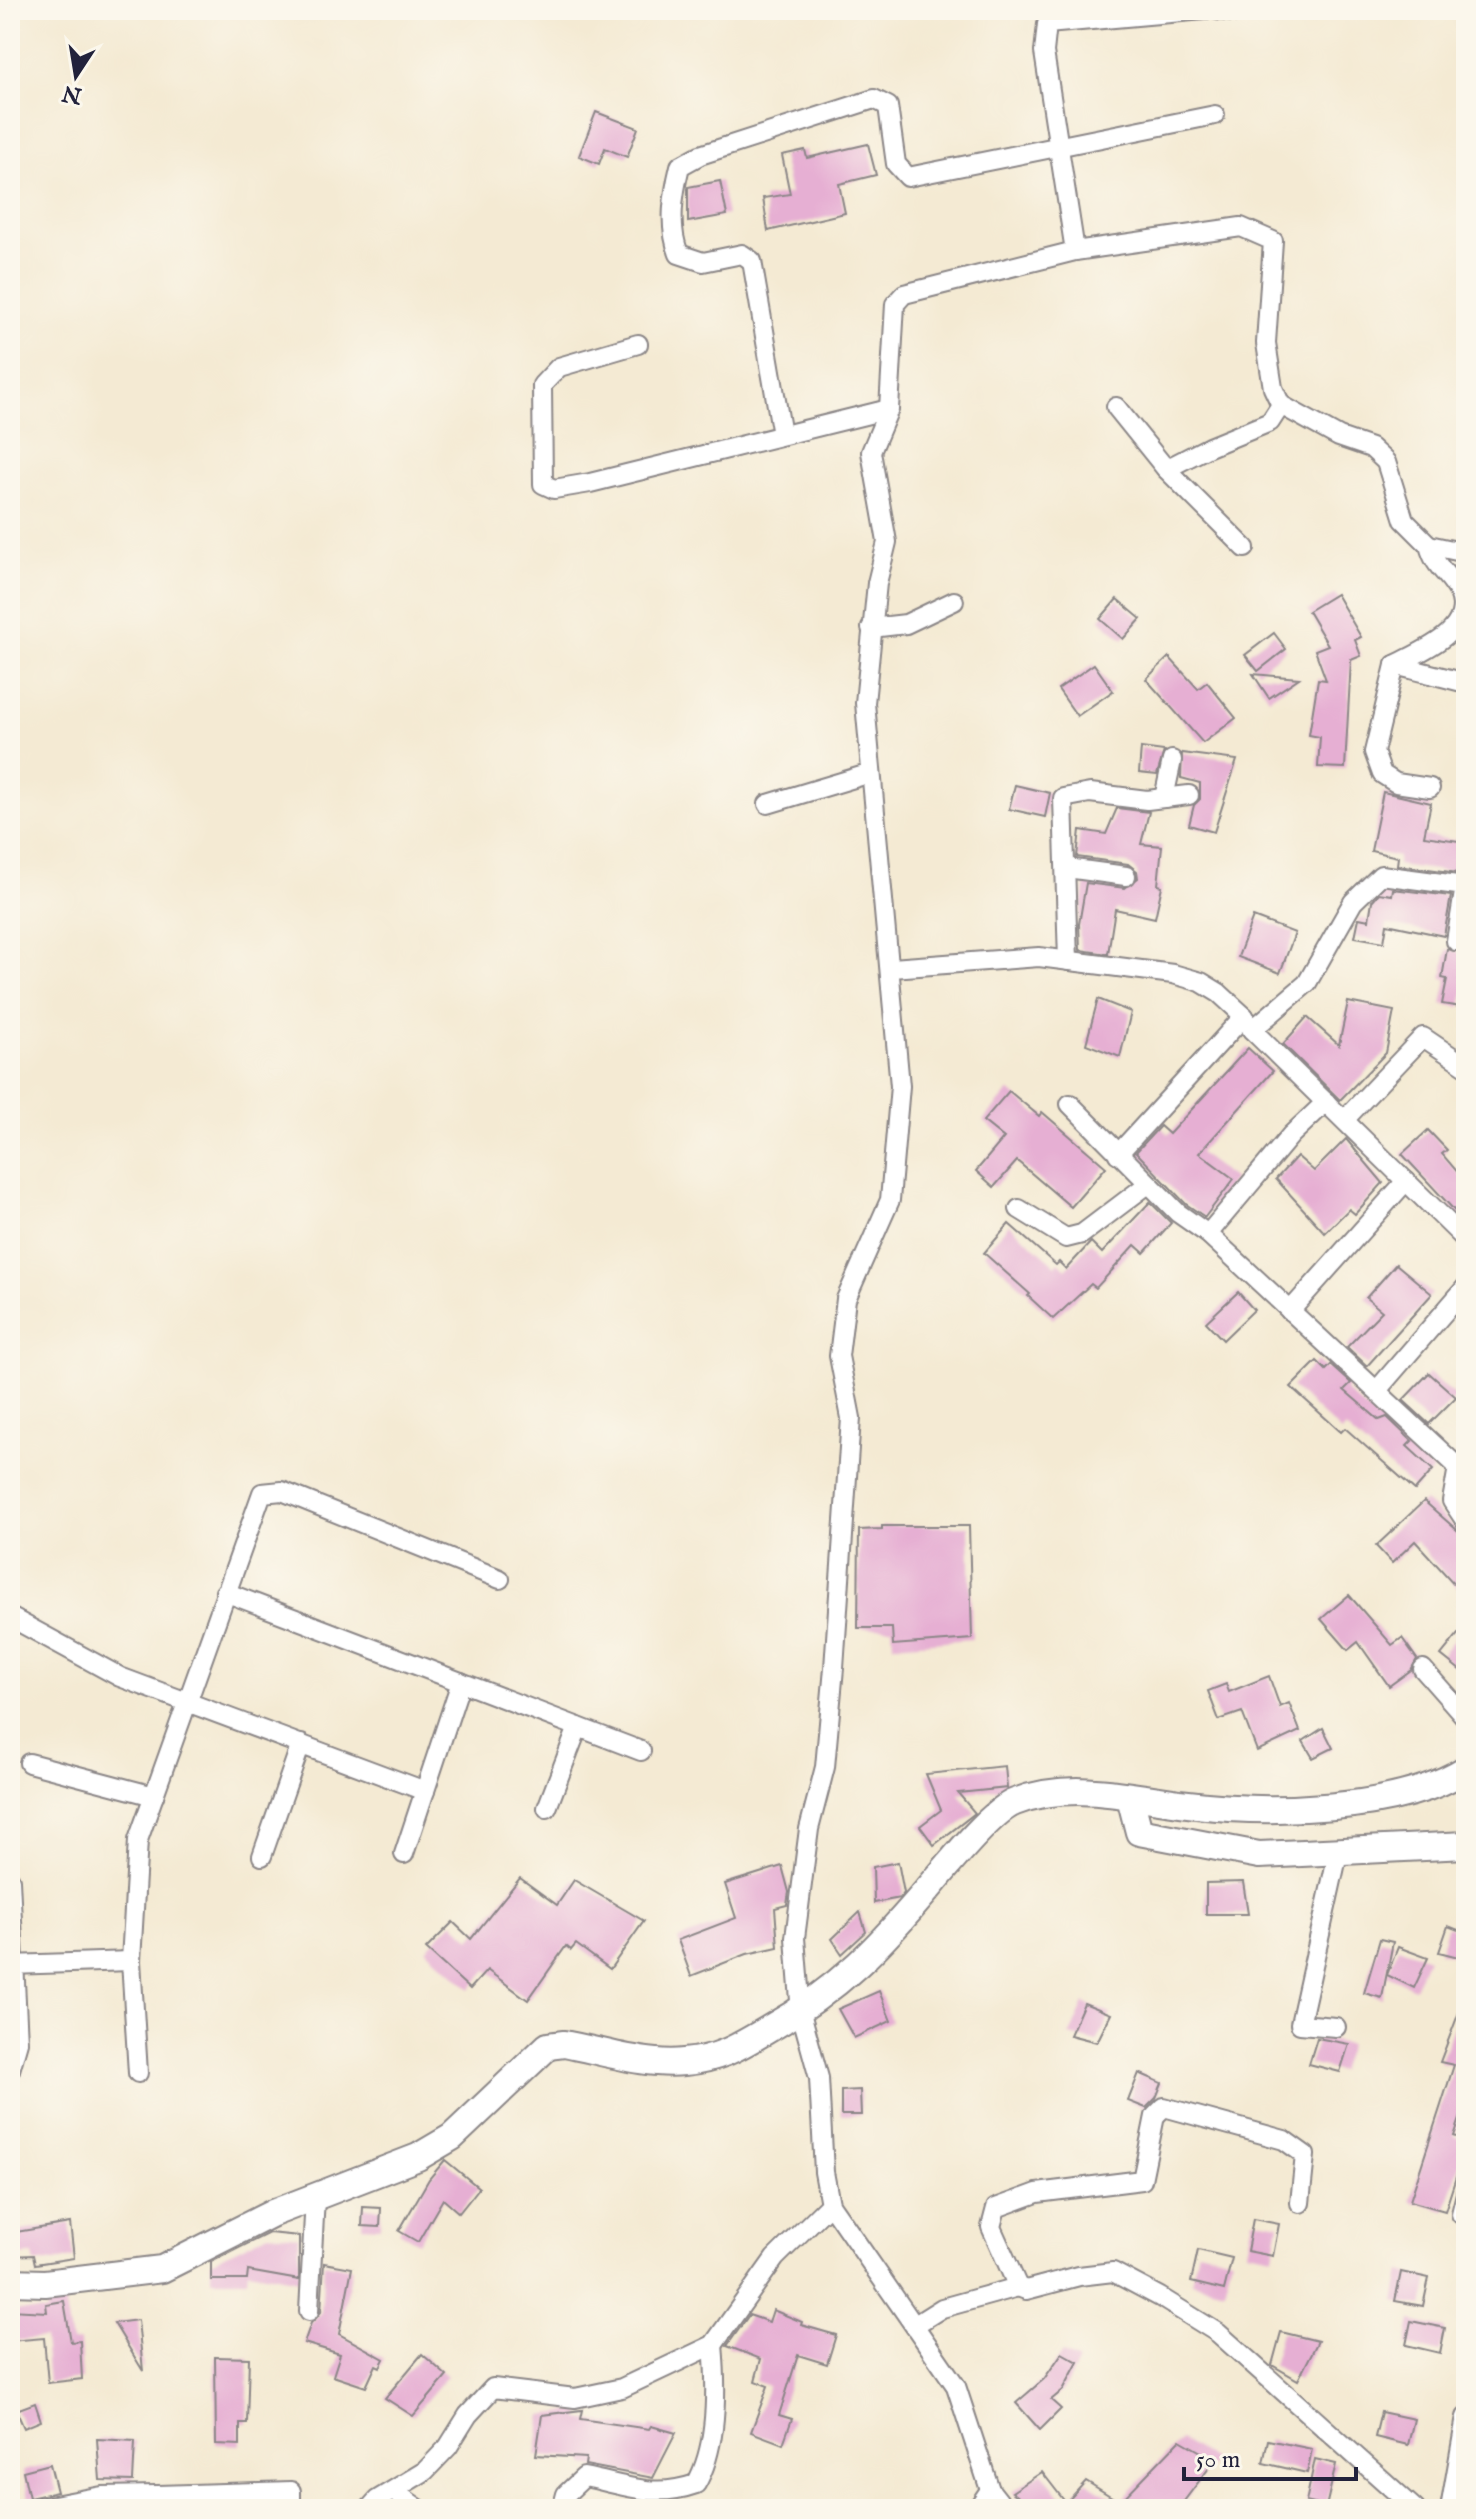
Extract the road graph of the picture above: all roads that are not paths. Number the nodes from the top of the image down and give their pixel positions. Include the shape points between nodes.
1 (1204, 10) edge
2 (1217, 10) edge
3 (1244, 13) dead end
4 (1047, 17) edge
5 (1215, 115) dead end
6 (1060, 146) junction
7 (1075, 251) junction
8 (638, 344) dead end
9 (1281, 405) junction
10 (1116, 407) dead end
11 (889, 409) junction
12 (782, 435) junction
13 (1166, 469) junction
14 (1429, 545) junction
15 (1245, 548) dead end
16 (1466, 553) edge
17 (954, 601) dead end
18 (871, 628) junction
19 (1395, 665) junction
20 (1466, 683) edge
21 (1172, 760) dead end
22 (871, 773) junction
23 (1430, 788) dead end
24 (1189, 795) dead end
25 (1164, 798) junction
26 (768, 804) dead end
27 (1067, 868) junction
28 (1126, 876) dead end
29 (1456, 941) dead end
30 (1068, 961) junction
31 (892, 968) junction
32 (1248, 1023) junction
33 (1466, 1066) edge
34 (1326, 1102) junction
35 (1070, 1104) dead end
36 (1345, 1119) junction
37 (1118, 1154) junction
38 (1406, 1181) junction
39 (1148, 1184) junction
40 (1019, 1209) dead end
41 (1208, 1234) junction
42 (1466, 1240) edge
43 (1466, 1287) edge
44 (1290, 1311) junction
45 (1378, 1389) junction
46 (1462, 1463) edge
47 (1466, 1522) edge
48 (500, 1579) dead end
49 (225, 1592) junction
50 (10, 1617) edge
51 (1423, 1669) dead end
52 (461, 1682) junction
53 (186, 1701) junction
54 (1466, 1718) edge
55 (578, 1727) junction
56 (301, 1744) junction
57 (641, 1751) dead end
58 (29, 1763) dead end
59 (1466, 1769) edge
60 (425, 1791) junction
61 (154, 1796) junction
62 (1130, 1797) junction
63 (547, 1808) dead end
64 (1466, 1845) edge
65 (1338, 1853) junction
66 (404, 1854) dead end
67 (262, 1856) dead end
68 (10, 1880) edge
69 (131, 1961) junction
70 (11, 1965) edge
71 (801, 2013) junction
72 (1336, 2027) dead end
73 (10, 2070) edge
74 (138, 2073) dead end
75 (1466, 2194) edge
76 (315, 2197) junction
77 (1300, 2203) dead end
78 (830, 2204) junction
79 (1461, 2214) dead end
80 (10, 2282) edge
81 (1018, 2287) junction
82 (309, 2311) dead end
83 (915, 2325) junction
84 (713, 2345) junction
85 (1466, 2417) edge
86 (990, 2490) junction
87 (393, 2491) junction
88 (159, 2502) edge
89 (33, 2509) edge
90 (291, 2509) edge
91 (369, 2509) edge
92 (419, 2509) edge
93 (562, 2509) edge
94 (977, 2509) edge
95 (1005, 2509) edge
96 (1415, 2509) edge
97 (1450, 2509) edge

1 - 4 street
2 - 3 street
4 - 6 street via 1044,52
5 - 6 street
6 - 7 street
6 - 12 street via 908,177 896,164 888,106 874,99 680,166 673,194 673,239 679,254 703,262 742,254 752,261
7 - 9 street via 1241,227 1273,241 1266,343
7 - 11 street via 904,294 895,304
8 - 12 street via 559,367 542,385 543,484 554,489 590,483
9 - 13 street via 1270,422
9 - 14 street via 1371,448 1386,462 1404,520
10 - 13 street
11 - 12 street
11 - 18 street via 871,452 887,542
13 - 15 street
14 - 16 street
14 - 19 street via 1433,563 1460,594 1461,614 1447,638
17 - 18 street via 906,624
18 - 22 street via 865,703
19 - 20 street
19 - 23 street via 1374,752 1382,774 1396,783
21 - 25 street
22 - 26 street
22 - 31 street
24 - 25 street
25 - 27 street via 1090,793 1063,798
27 - 28 street
27 - 30 street
29 - 32 street via 1465,886 1381,875 1353,902 1307,983
30 - 31 street via 1039,957
30 - 32 street via 1187,977 1219,993
31 - 71 street via 900,1086 890,1200 846,1299 839,1356 851,1418 825,1767 809,1829 795,1938
32 - 34 street
32 - 37 street
33 - 36 street via 1423,1037
34 - 36 street
34 - 41 street via 1291,1135
35 - 37 street
36 - 38 street
37 - 39 street
38 - 42 street
38 - 44 street
39 - 40 street via 1082,1234 1066,1238
39 - 41 street
41 - 44 street
43 - 45 street
44 - 45 street
45 - 46 street
46 - 47 street via 1452,1501
48 - 49 street via 282,1491 268,1490 255,1503
49 - 52 street
49 - 53 street
50 - 53 street via 120,1677
51 - 54 street
52 - 55 street
52 - 60 street
53 - 56 street
53 - 61 street
55 - 57 street
55 - 63 street
56 - 60 street
56 - 67 street
58 - 61 street
59 - 62 main road via 1443,1783 1413,1791 1316,1806 1219,1808
60 - 66 street
61 - 69 street via 138,1840
62 - 65 main road via 1139,1832 1259,1855
62 - 71 main road via 1096,1789 1046,1792 1010,1803 857,1968
64 - 65 main road
65 - 72 street via 1300,2024
68 - 70 street
69 - 70 street
69 - 74 street
70 - 73 street via 18,2042
71 - 76 main road via 734,2052 682,2063 548,2046 452,2137 418,2157
71 - 78 street via 819,2078
75 - 79 street
76 - 80 main road via 162,2269
76 - 82 street
77 - 81 street via 1305,2155 1284,2140 1164,2107 1155,2116 1142,2180 1037,2193 996,2208 991,2227
78 - 83 street
78 - 84 street via 775,2258
81 - 83 street via 942,2308
81 - 96 street via 1026,2290 1113,2272 1160,2297 1218,2333
83 - 86 street via 956,2386
84 - 87 street via 622,2388 575,2398 493,2388 425,2471
84 - 93 street via 716,2375 707,2464 696,2484 671,2493 584,2477 566,2494
85 - 97 street
86 - 94 street
86 - 95 street
87 - 91 street
87 - 92 street
88 - 89 street via 102,2496
88 - 90 street via 291,2491

